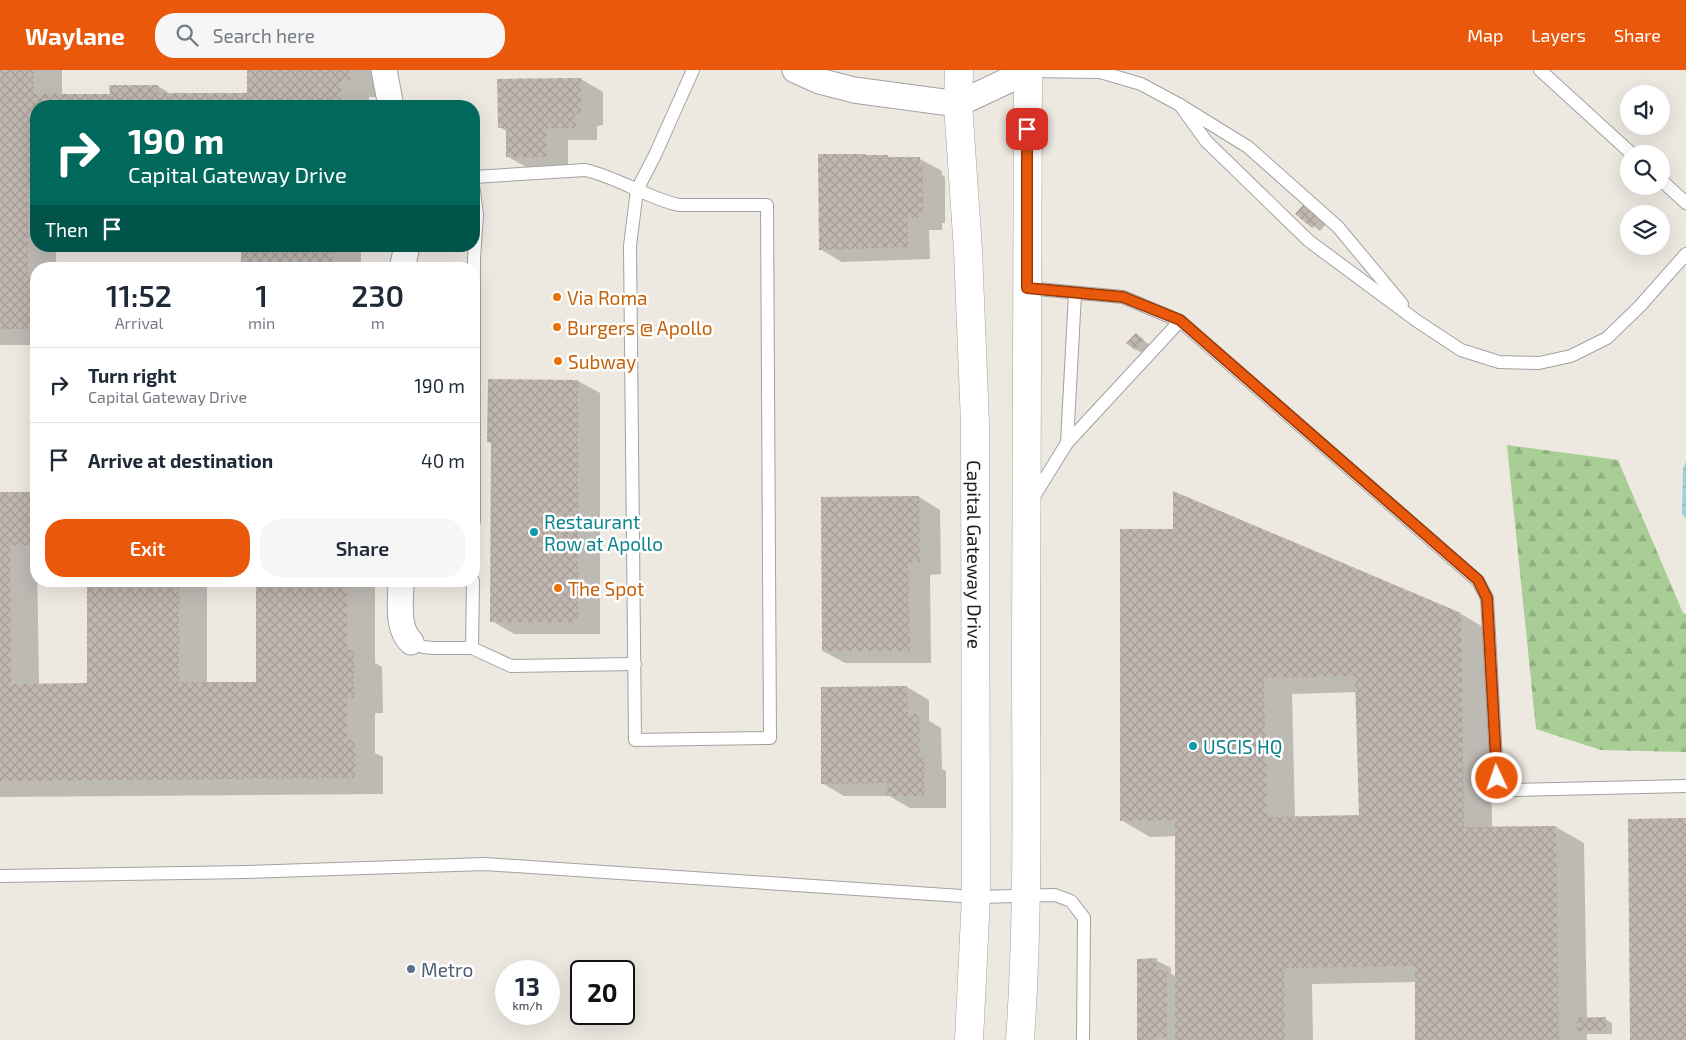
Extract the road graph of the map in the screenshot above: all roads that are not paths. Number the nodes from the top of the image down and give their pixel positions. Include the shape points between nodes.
1 (384, 70) edge
2 (693, 70) edge
3 (795, 70) edge
4 (959, 70) edge
5 (1026, 70) edge
6 (1540, 70) edge
7 (389, 100) edge
8 (958, 104) junction
9 (1180, 105) junction
10 (1622, 145) edge
11 (480, 177) edge
12 (1670, 188) edge
13 (637, 190) junction
14 (1686, 202) edge
15 (1686, 254) edge
16 (1027, 288) junction
17 (1075, 294) junction
18 (1180, 320) junction
19 (1417, 321) junction
20 (1067, 442) junction
21 (1027, 508) junction
22 (401, 587) edge
23 (473, 587) edge
24 (411, 642) joint
25 (472, 648) junction
26 (634, 664) junction
27 (1686, 786) edge
28 (0, 876) edge
29 (1025, 896) junction
30 (976, 897) junction
31 (968, 1040) edge
32 (1020, 1040) edge
33 (1083, 1040) edge

1 - 7 street
2 - 13 lane
3 - 8 street via 819,81 854,90
4 - 8 street, Capital Gateway Drive
5 - 8 street
5 - 9 lane via 1100,72 1141,84
5 - 16 street
6 - 10 lane
8 - 30 street, Capital Gateway Drive via 975,424
9 - 19 lane via 1206,141 1309,241
9 - 19 lane via 1248,147 1338,227
11 - 13 lane via 585,170
12 - 14 lane
13 - 26 lane via 630,246
13 - 26 lane via 679,205 766,206 770,738 635,740
15 - 19 lane via 1607,338 1571,356 1539,363 1500,362 1461,350
16 - 17 lane
16 - 21 street
17 - 18 lane via 1123,297
17 - 20 lane
18 - 20 lane
18 - 27 lane via 1478,580 1487,598 1497,778 1516,790
20 - 21 lane
21 - 29 street via 1028,803
22 - 24 street via 401,618 406,637
23 - 25 lane
24 - 25 lane via 422,647
25 - 26 lane via 512,666
28 - 30 lane via 485,864
29 - 30 lane
29 - 32 street
29 - 33 lane via 1055,895 1072,901 1084,918
30 - 31 street, Capital Gateway Drive

